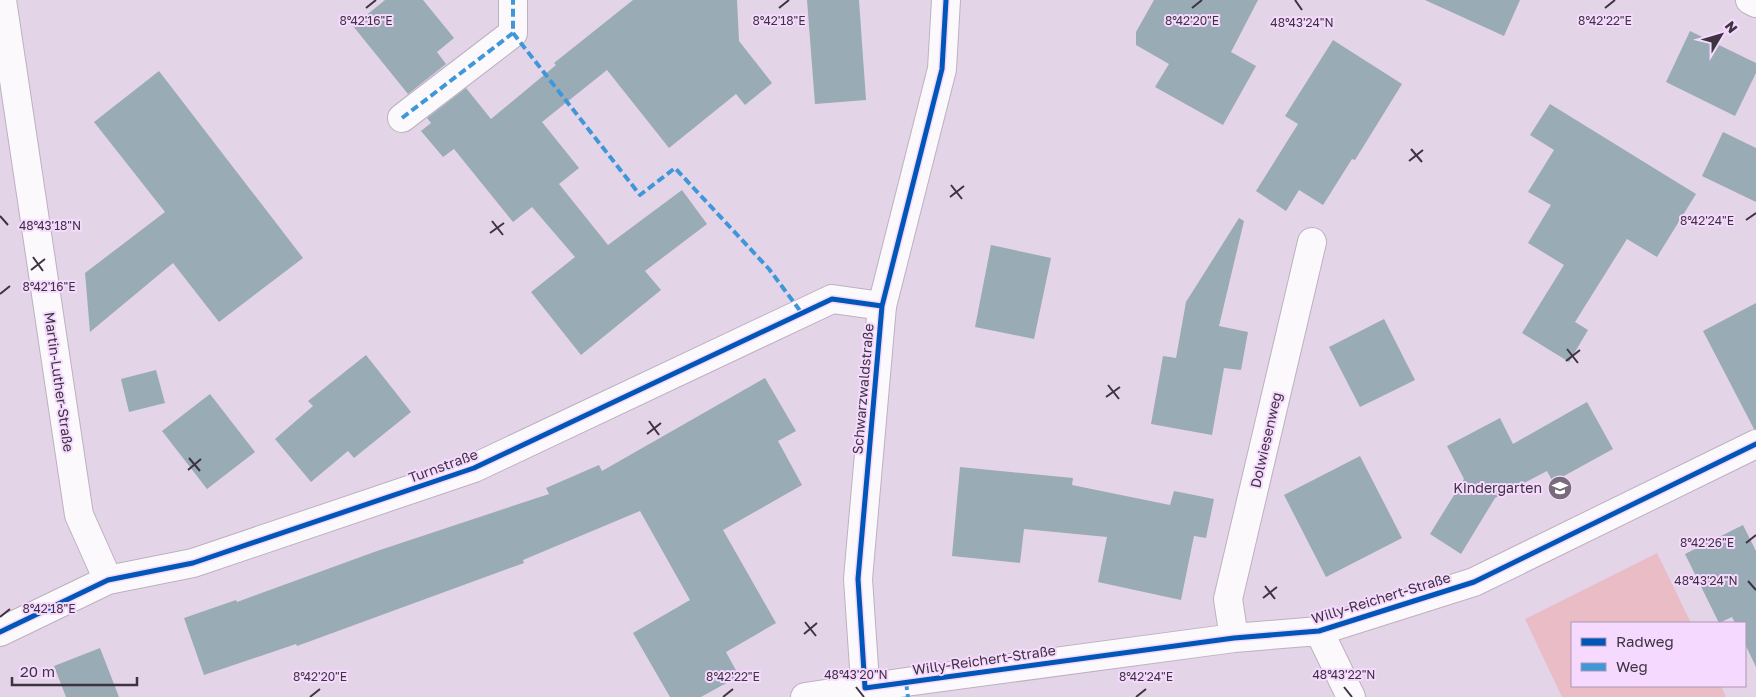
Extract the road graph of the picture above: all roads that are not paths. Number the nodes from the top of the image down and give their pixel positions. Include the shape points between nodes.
1 (2, 0) edge
2 (513, 0) edge
3 (946, 0) edge
4 (1750, 0) edge
5 (1756, 3) edge
6 (402, 118) dead end
7 (1312, 242) dead end
8 (882, 306) junction
9 (1756, 444) edge
10 (108, 580) junction
11 (1319, 631) junction
12 (0, 632) edge
13 (1234, 638) junction
14 (865, 692) edge
15 (805, 697) edge
16 (1351, 697) edge

1 - 10 street, Martin-Luther-Straße via 79,515
2 - 6 street via 513,33
3 - 8 street, Schwarzwaldstraße via 942,69
4 - 5 street
7 - 13 street, Dolwiesenweg via 1228,599
8 - 10 street, Turnstraße via 832,298 474,468 193,563
8 - 14 street, Schwarzwaldstraße via 858,579
9 - 11 street, Willy-Reichert-Straße via 1474,582
10 - 12 street, Turnstraße
11 - 13 street, Willy-Reichert-Straße
11 - 16 street
13 - 14 street, Willy-Reichert-Straße
14 - 15 street, Willy-Reichert-Straße

